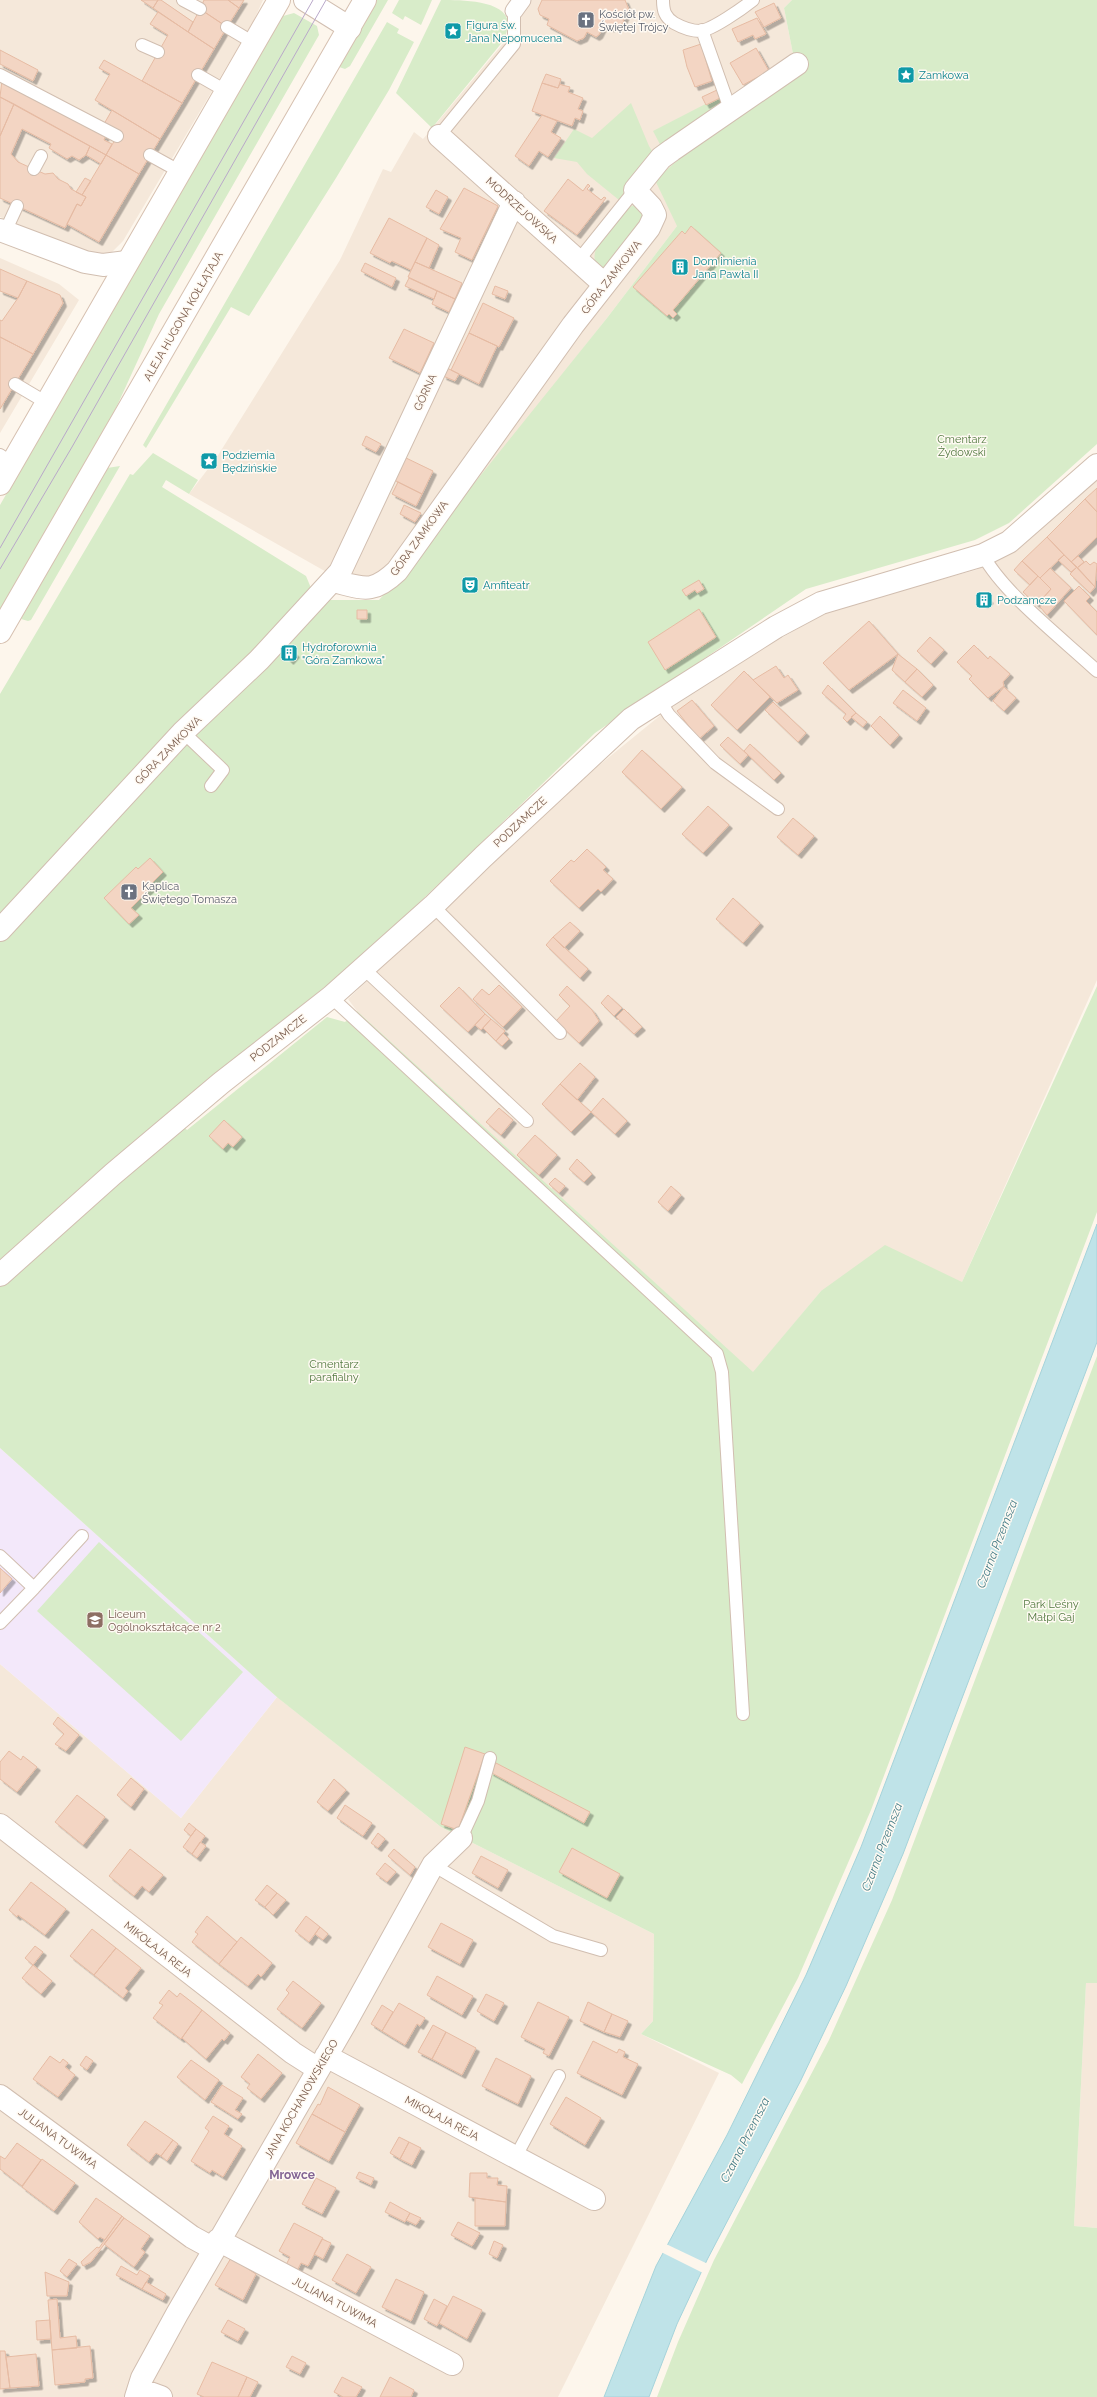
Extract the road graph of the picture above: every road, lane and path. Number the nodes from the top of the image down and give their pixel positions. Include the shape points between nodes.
1 (183, 0) edge
2 (279, 0) edge
3 (306, 0) edge
4 (365, 0) edge
5 (663, 0) edge
6 (753, 0) edge
7 (518, 6) edge
8 (200, 9) dead end
9 (227, 27) dead end
10 (350, 28) junction
11 (702, 30) junction
12 (254, 43) junction
13 (142, 45) dead end
14 (158, 52) dead end
15 (797, 64) dead end
16 (0, 75) edge
17 (198, 75) dead end
18 (226, 91) junction
19 (730, 109) junction
20 (117, 136) dead end
21 (439, 136) joint
22 (150, 155) dead end
23 (40, 156) dead end
24 (34, 169) dead end
25 (179, 171) junction
26 (635, 190) junction
27 (514, 202) junction
28 (17, 206) dead end
29 (2, 231) edge
30 (578, 261) junction
31 (127, 262) junction
32 (604, 284) junction
33 (15, 384) dead end
34 (47, 403) junction
35 (6, 459) edge
36 (1097, 465) edge
37 (0, 484) edge
38 (983, 555) junction
39 (333, 581) junction
40 (0, 632) edge
41 (1097, 671) edge
42 (660, 701) junction
43 (183, 732) junction
44 (211, 786) dead end
45 (778, 808) dead end
46 (433, 906) junction
47 (0, 930) edge
48 (363, 968) junction
49 (332, 997) junction
50 (560, 1033) dead end
51 (527, 1121) dead end
52 (0, 1274) edge
53 (82, 1536) dead end
54 (0, 1556) edge
55 (34, 1588) junction
56 (0, 1623) edge
57 (743, 1714) dead end
58 (490, 1758) dead end
59 (0, 1825) edge
60 (461, 1838) joint
61 (433, 1865) junction
62 (601, 1950) dead end
63 (322, 2062) junction
64 (560, 2076) dead end
65 (0, 2096) edge
66 (515, 2158) junction
67 (594, 2199) dead end
68 (216, 2245) junction
69 (452, 2364) dead end
70 (138, 2393) edge
71 (161, 2397) edge

1 - 8 lane
2 - 12 street
3 - 10 street
4 - 10 street, ALEJA HUGONA KOŁŁĄTAJA
5 - 11 lane via 667,18 685,29
6 - 11 lane via 737,12
7 - 21 lane via 514,44
9 - 12 lane
10 - 40 street, ALEJA HUGONA KOŁŁĄTAJA
11 - 19 lane
12 - 18 street
13 - 14 lane
15 - 19 street
16 - 20 lane
17 - 18 lane
18 - 25 street
19 - 26 street via 662,158
21 - 27 street, MODRZEJOWSKA
22 - 25 lane
23 - 24 lane
25 - 31 street
26 - 30 lane
26 - 32 street, GÓRA ZAMKOWA via 655,215 649,228
27 - 30 street, MODRZEJOWSKA
27 - 39 street, GÓRNA via 340,572
28 - 29 lane
29 - 31 street via 90,263 103,265
30 - 32 street, MODRZEJOWSKA
31 - 34 street
32 - 39 street, GÓRA ZAMKOWA via 397,571 383,584 362,589
33 - 34 lane
34 - 35 street
35 - 37 street
36 - 38 street, PODZAMCZE via 1009,542
38 - 41 lane via 990,568 1018,598
38 - 42 street, PODZAMCZE via 821,602 776,627
39 - 43 street, GÓRA ZAMKOWA via 259,660
42 - 45 lane via 715,763
42 - 46 street, PODZAMCZE via 632,719 600,747
43 - 44 lane via 223,770
43 - 47 street, GÓRA ZAMKOWA
46 - 48 street, PODZAMCZE
46 - 50 lane
48 - 49 street, PODZAMCZE
48 - 51 lane
49 - 52 street, PODZAMCZE via 220,1083 112,1174
49 - 57 lane via 717,1354 722,1372
53 - 55 lane
54 - 55 lane
55 - 56 lane
58 - 60 lane via 478,1801
59 - 63 street, MIKOŁAJA REJA via 293,2053
60 - 61 street, JANA KOCHANOWSKIEGO
61 - 62 lane via 553,1936
61 - 63 street, JANA KOCHANOWSKIEGO
63 - 66 street, MIKOŁAJA REJA
63 - 68 street, JANA KOCHANOWSKIEGO
64 - 66 lane
65 - 68 street, JULIANA TUWIMA via 192,2237
66 - 67 street, MIKOŁAJA REJA
68 - 69 street, JULIANA TUWIMA
68 - 70 street, JANA KOCHANOWSKIEGO via 142,2378
70 - 71 street, JANA KOCHANOWSKIEGO

